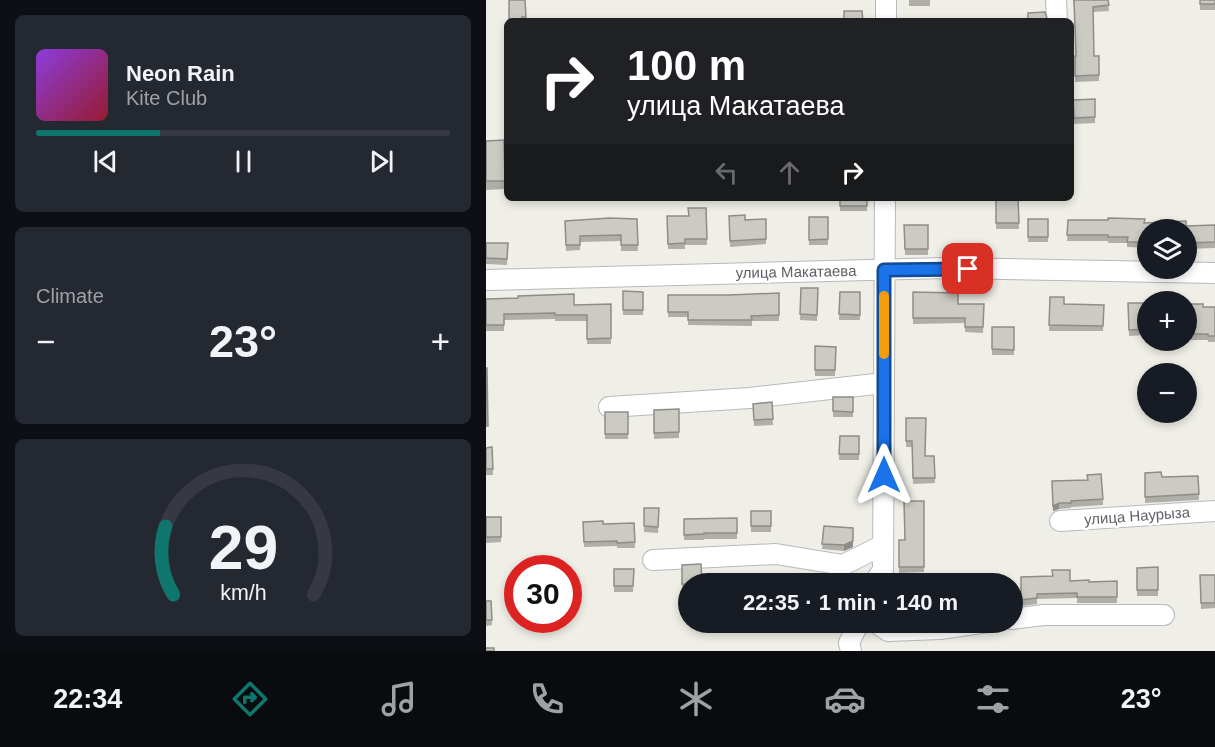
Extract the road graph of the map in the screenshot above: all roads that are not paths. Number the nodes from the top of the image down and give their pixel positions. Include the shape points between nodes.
1 (886, 0) edge
2 (1056, 0) edge
3 (886, 18) edge
4 (1057, 18) edge
5 (885, 201) edge
6 (884, 270) junction
7 (1215, 273) edge
8 (486, 280) edge
9 (884, 383) junction
10 (609, 406) dead end
11 (1215, 511) edge
12 (1060, 521) dead end
13 (883, 545) junction
14 (653, 560) dead end
15 (881, 573) edge
16 (1164, 615) dead end
17 (1023, 618) edge
18 (854, 633) edge
19 (851, 651) edge

1 - 3 street
2 - 4 street
5 - 6 street
6 - 7 street, улица Макатаева
6 - 8 street, улица Макатаева
6 - 9 street
9 - 10 street via 750,398
9 - 13 street
11 - 12 street, улица Наурыза
13 - 14 street via 843,565 776,554
13 - 15 street
16 - 17 street
18 - 19 street via 849,643

